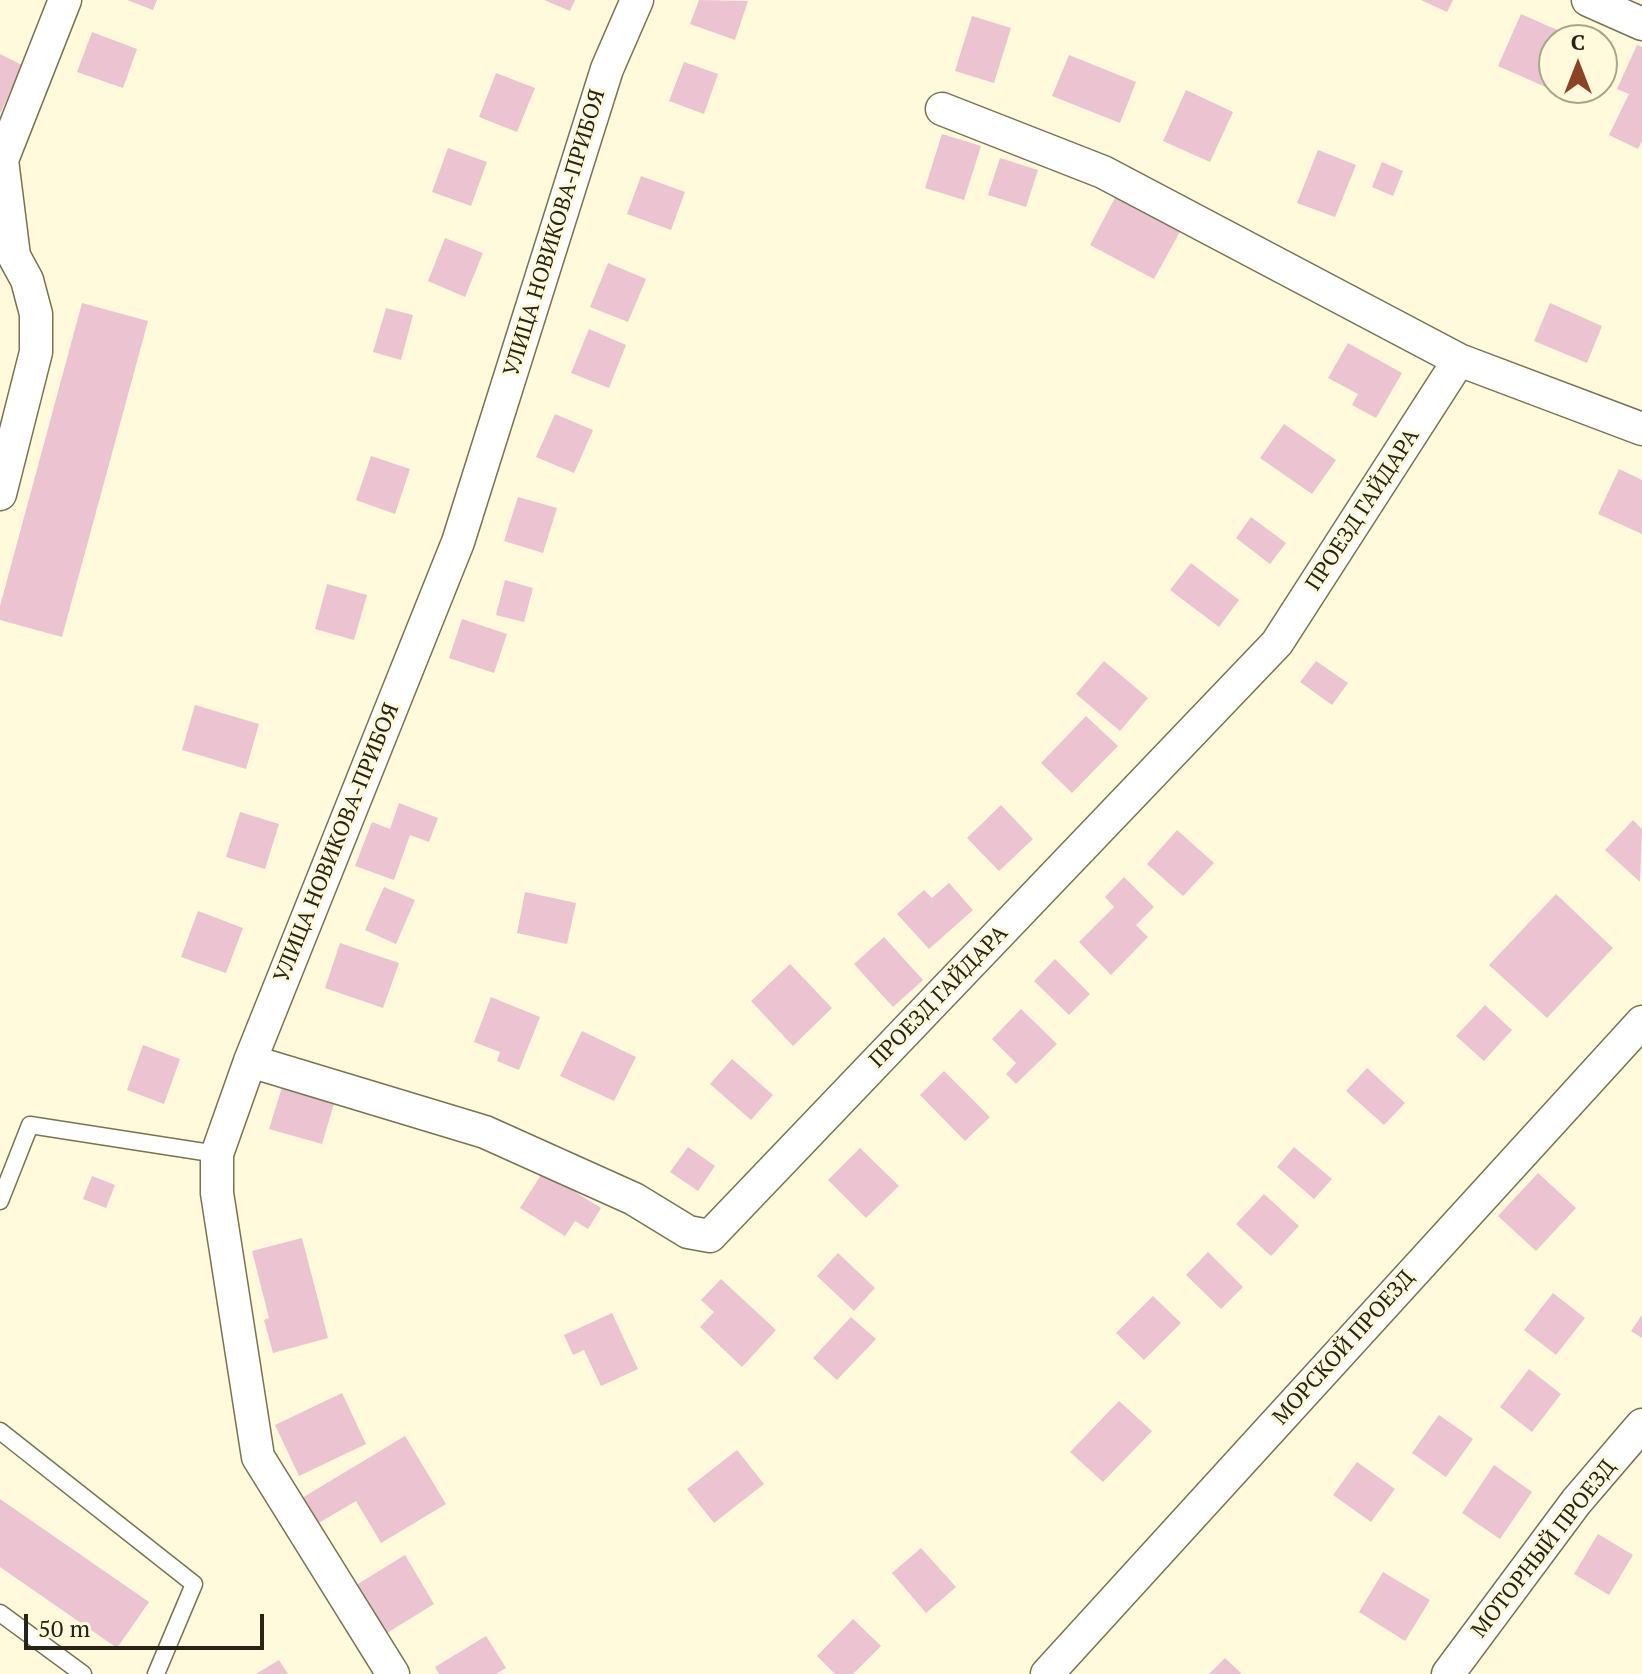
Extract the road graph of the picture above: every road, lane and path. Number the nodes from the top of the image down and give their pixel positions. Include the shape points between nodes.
1 (65, 0) edge
2 (637, 0) edge
3 (1588, 0) edge
4 (1642, 24) edge
5 (942, 109) dead end
6 (7, 252) edge
7 (1459, 360) junction
8 (1642, 429) edge
9 (0, 494) edge
10 (1642, 1022) edge
11 (250, 1061) junction
12 (217, 1154) junction
13 (0, 1201) edge
14 (1642, 1425) edge
15 (0, 1431) edge
16 (0, 1613) edge
17 (83, 1674) edge
18 (156, 1674) edge
19 (393, 1674) edge
20 (1047, 1674) edge
21 (1448, 1674) edge

1 - 6 street via 2,160
2 - 11 street, УЛИЦА НОВИКОВА-ПРИБОЯ via 607,69 458,542
3 - 4 street
5 - 7 street via 1103,172
6 - 9 street via 27,280 36,314 36,352
7 - 8 street
7 - 11 street, ПРОЕЗД ГАЙДАРА via 1277,643 710,1236 688,1232 634,1199 485,1132
10 - 20 street, МОРСКОЙ ПРОЕЗД
11 - 12 street, УЛИЦА НОВИКОВА-ПРИБОЯ
12 - 13 lane via 30,1125
12 - 19 street, УЛИЦА НОВИКОВА-ПРИБОЯ via 217,1193 258,1457
14 - 21 street, МОТОРНЫЙ ПРОЕЗД via 1576,1502
15 - 18 lane via 194,1584
16 - 17 lane

